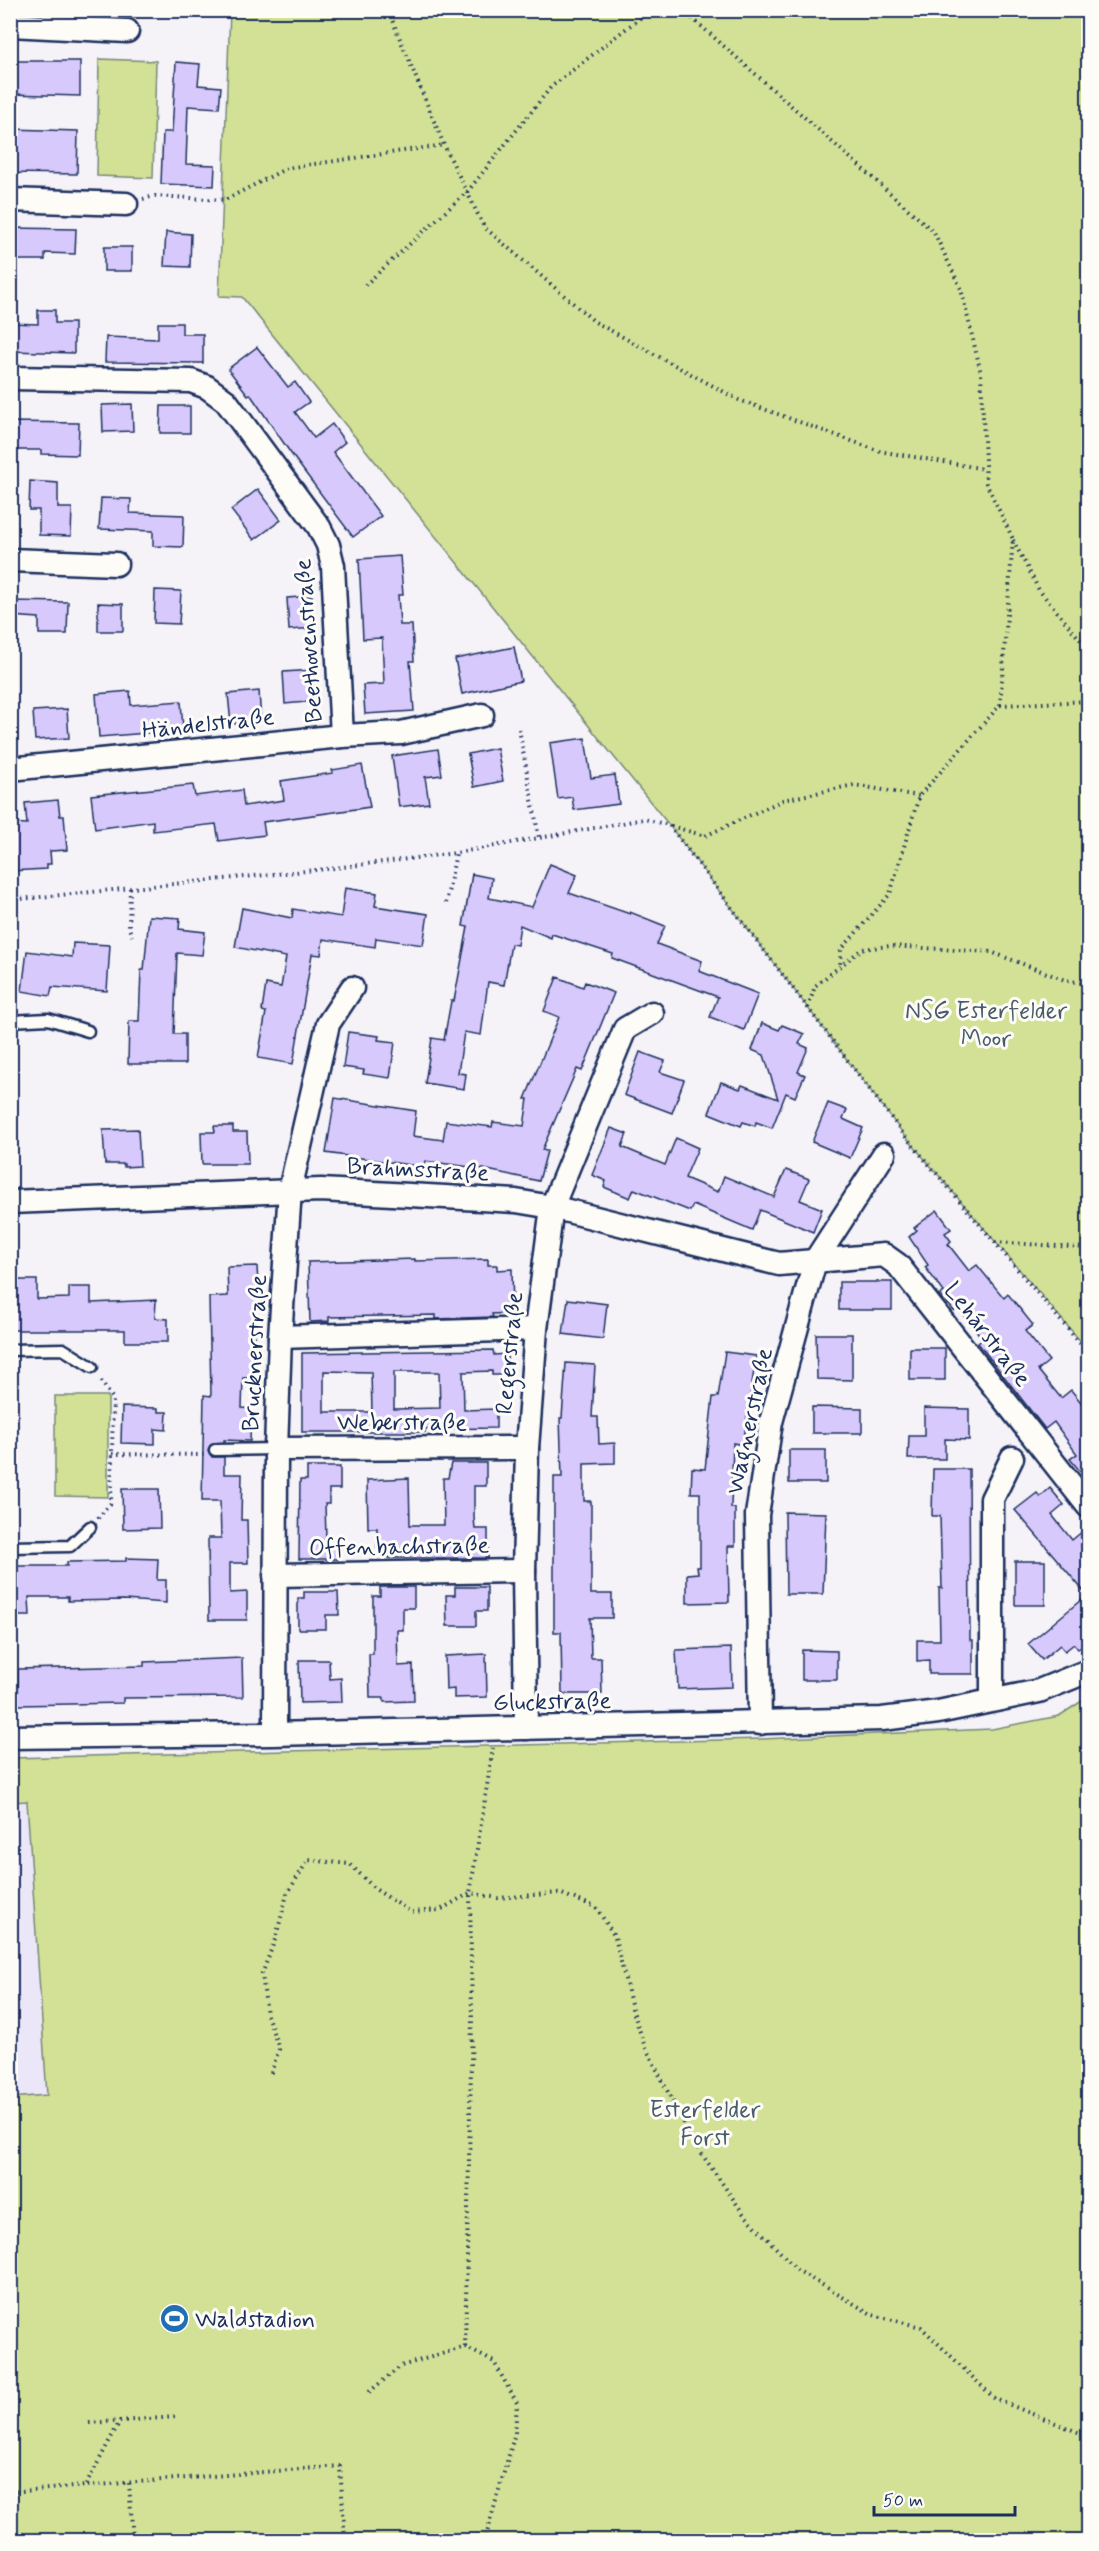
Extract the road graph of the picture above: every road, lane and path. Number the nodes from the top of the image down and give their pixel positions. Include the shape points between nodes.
1 (388, 10) edge
2 (650, 10) edge
3 (683, 10) edge
4 (10, 25) edge
5 (127, 31) dead end
6 (444, 145) junction
7 (468, 191) junction
8 (10, 200) edge
9 (126, 204) joint
10 (365, 285) dead end
11 (10, 378) edge
12 (985, 469) junction
13 (1013, 539) junction
14 (10, 560) edge
15 (116, 564) dead end
16 (1089, 649) edge
17 (1089, 701) edge
18 (1000, 705) junction
19 (482, 715) dead end
20 (519, 729) dead end
21 (342, 736) junction
22 (10, 769) edge
23 (919, 796) junction
24 (669, 825) junction
25 (539, 838) junction
26 (456, 853) junction
27 (130, 888) junction
28 (10, 900) edge
29 (446, 903) dead end
30 (132, 936) dead end
31 (840, 967) junction
32 (1089, 984) edge
33 (352, 988) dead end
34 (808, 1009) junction
35 (652, 1013) dead end
36 (10, 1021) edge
37 (88, 1031) dead end
38 (884, 1154) dead end
39 (290, 1190) junction
40 (10, 1202) edge
41 (552, 1207) junction
42 (994, 1242) junction
43 (1089, 1248) edge
44 (814, 1261) junction
45 (536, 1329) junction
46 (280, 1337) junction
47 (10, 1350) edge
48 (1089, 1353) edge
49 (92, 1367) joint
50 (527, 1448) junction
51 (276, 1449) junction
52 (215, 1450) joint
53 (112, 1454) junction
54 (1012, 1458) dead end
55 (1089, 1506) edge
56 (90, 1527) joint
57 (10, 1547) edge
58 (524, 1571) junction
59 (275, 1575) junction
60 (1089, 1671) edge
61 (992, 1699) junction
62 (760, 1723) junction
63 (526, 1728) junction
64 (493, 1729) junction
65 (275, 1733) junction
66 (10, 1737) edge
67 (470, 1893) junction
68 (271, 2073) dead end
69 (465, 2347) junction
70 (369, 2392) dead end
71 (176, 2417) dead end
72 (120, 2421) junction
73 (89, 2423) dead end
74 (1089, 2436) edge
75 (129, 2483) junction
76 (86, 2486) junction
77 (10, 2492) edge
78 (133, 2541) edge
79 (345, 2541) edge
80 (485, 2541) edge

1 - 6 path
2 - 7 path via 551,87
3 - 12 path via 934,232 961,290 981,373
4 - 5 street
6 - 7 path
6 - 9 path via 287,168 225,200 155,196
7 - 10 path
7 - 12 path via 484,227 595,322 739,400 879,451
8 - 9 street
11 - 21 street, Beethovenstraße via 191,381 226,401 320,527 328,545 333,567
12 - 13 path via 986,483
13 - 16 path via 1039,590
13 - 18 path
14 - 15 street
17 - 18 path
18 - 23 path
19 - 21 street, Händelstraße via 401,733
20 - 25 path
21 - 22 street, Händelstraße
23 - 24 path via 854,785 783,800 705,836
23 - 31 path via 890,894 841,950
24 - 25 path via 644,819
24 - 34 path
25 - 26 path
26 - 27 path
26 - 29 path
27 - 28 path
27 - 30 path
31 - 32 path via 862,949 890,946 991,952 1065,980
31 - 34 path via 815,986
33 - 39 street, Brucknerstraße via 328,1024
34 - 42 path via 905,1136
35 - 41 street, Regerstraße via 625,1029
36 - 37 lane via 48,1019
38 - 44 street, Wagnerstraße
39 - 40 street, Brahmsstraße
39 - 41 street, Brahmsstraße
39 - 46 street, Brucknerstraße
41 - 44 street, Brahmsstraße via 779,1264
41 - 45 street, Regerstraße
42 - 43 path
42 - 48 path
44 - 55 street, Lehárstraße via 884,1255 898,1265
44 - 62 street, Wagnerstraße via 771,1422 757,1515
45 - 46 street
45 - 50 street, Regerstraße
46 - 51 street, Brucknerstraße
47 - 49 lane via 63,1349
49 - 53 path via 113,1399
50 - 51 street, Weberstraße
50 - 58 street, Regerstraße
51 - 52 lane
51 - 59 street, Brucknerstraße
52 - 53 path via 207,1455
53 - 56 path via 111,1503
54 - 61 street via 992,1499
56 - 57 lane via 70,1546
58 - 59 street, Offenbachstraße
58 - 63 street, Regerstraße
59 - 65 street, Brucknerstraße
60 - 61 street, Gluckstraße via 1039,1691
61 - 62 street, Gluckstraße via 938,1712 882,1719
62 - 63 street, Gluckstraße
63 - 64 street, Gluckstraße
64 - 65 street, Gluckstraße
64 - 67 path via 493,1752
65 - 66 street, Gluckstraße
67 - 68 path via 440,1910 411,1912 375,1889 350,1864 308,1860 287,1894 262,1974 267,2015 279,2049
67 - 69 path via 472,2020
67 - 74 path via 498,1898 559,1893 596,1907 615,1937 644,2044 692,2140 743,2213 797,2270 873,2315 921,2327 995,2399
69 - 70 path via 401,2366
69 - 80 path via 494,2362 517,2403 515,2433
71 - 72 path
72 - 73 path
72 - 76 path
75 - 76 path
75 - 78 path
75 - 79 path via 340,2466
76 - 77 path

